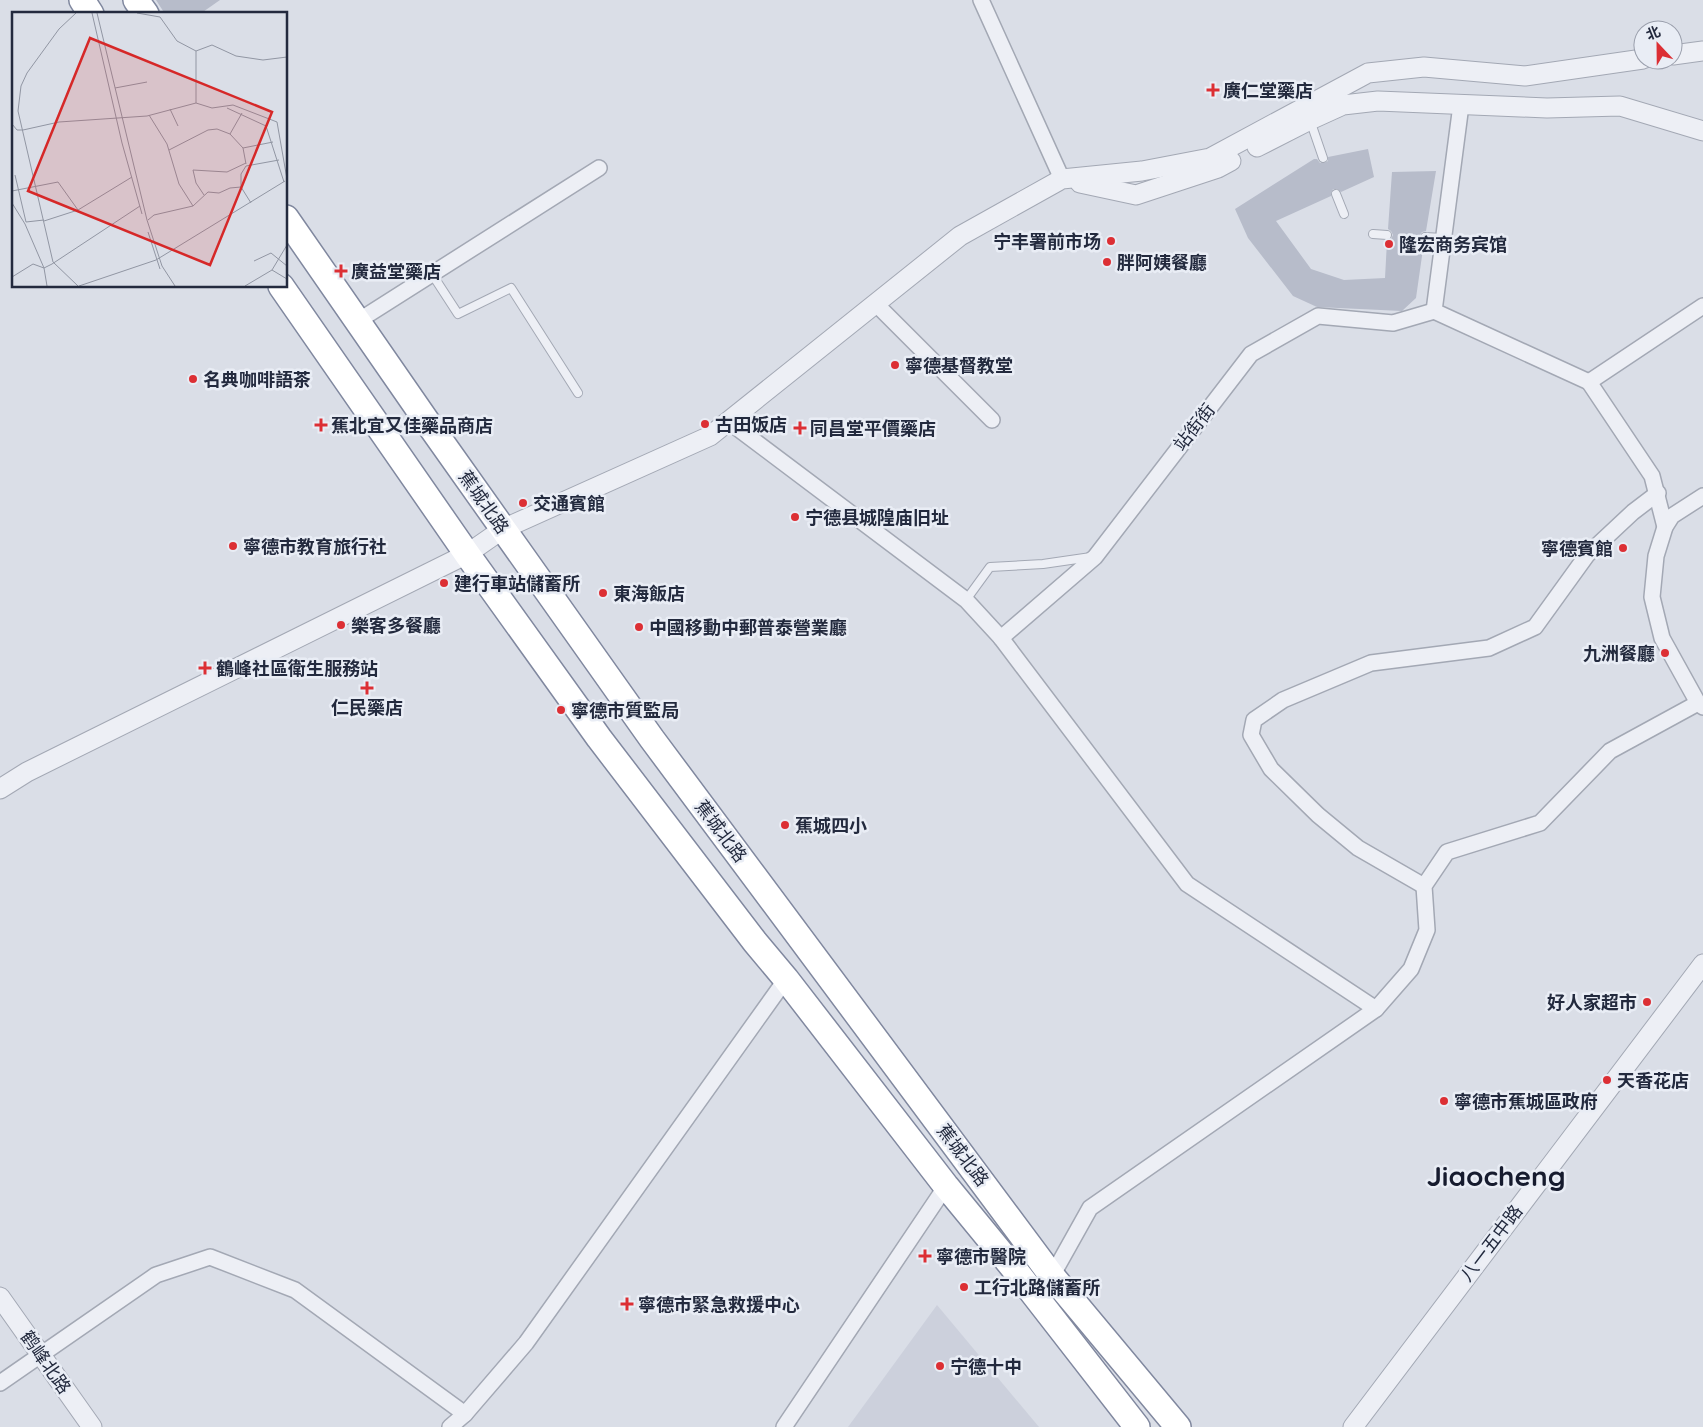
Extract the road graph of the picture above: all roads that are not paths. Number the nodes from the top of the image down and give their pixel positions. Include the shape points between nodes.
1 (82, 0) edge
2 (136, 0) edge
3 (981, 0) edge
4 (90, 12) edge
5 (145, 12) edge
6 (1703, 51) edge
7 (1683, 54) edge
8 (1633, 60) edge
9 (1461, 105) junction
10 (1310, 120) junction
11 (1703, 131) edge
12 (1323, 158) dead end
13 (599, 168) dead end
14 (1062, 179) junction
15 (1336, 194) dead end
16 (1344, 214) dead end
17 (288, 221) edge
18 (1373, 234) dead end
19 (1388, 235) dead end
20 (1425, 237) dead end
21 (1444, 238) junction
22 (432, 274) junction
23 (282, 288) edge
24 (876, 304) junction
25 (1703, 306) edge
26 (1434, 311) junction
27 (358, 321) junction
28 (1589, 382) junction
29 (578, 393) dead end
30 (992, 420) dead end
31 (728, 422) junction
32 (1658, 493) junction
33 (1703, 496) edge
34 (1666, 527) junction
35 (503, 529) junction
36 (467, 554) junction
37 (1095, 556) junction
38 (966, 600) junction
39 (1001, 638) junction
40 (1700, 705) edge
41 (0, 789) edge
42 (1424, 886) junction
43 (1703, 964) edge
44 (786, 979) junction
45 (1376, 1009) junction
46 (946, 1186) junction
47 (1052, 1276) junction
48 (0, 1297) edge
49 (41, 1354) junction
50 (0, 1383) edge
51 (465, 1414) junction
52 (92, 1427) edge
53 (450, 1427) edge
54 (784, 1427) edge
55 (1137, 1427) edge
56 (1178, 1427) edge
57 (1353, 1427) edge

1 - 4 highway
2 - 5 highway
3 - 14 street
6 - 7 street
8 - 14 street via 1524,76 1424,67 1368,74 1210,158 1142,171
9 - 10 street via 1352,104
9 - 11 street via 1620,106
9 - 21 street
10 - 12 lane
10 - 14 street via 1218,168 1136,195
13 - 22 street
14 - 24 street via 960,236
15 - 16 lane
17 - 27 highway, 蕉城北路
18 - 19 lane
20 - 21 lane
21 - 26 street
22 - 27 street
22 - 29 lane via 458,314 512,288
23 - 36 highway, 蕉城北路
24 - 30 street
24 - 31 street
25 - 28 street
26 - 28 street
26 - 37 street, 站街街 via 1393,323 1318,316 1250,354
27 - 35 highway, 蕉城北路
28 - 32 street via 1652,476
31 - 35 street via 710,436
31 - 38 street
32 - 34 street
32 - 42 street via 1587,555 1535,627 1489,648 1371,663 1283,700 1254,720 1251,735 1271,769 1311,809 1358,848
33 - 34 street via 1672,516
34 - 40 street via 1656,556 1652,597 1662,638
35 - 36 street
35 - 47 highway, 蕉城北路 via 652,739
36 - 41 street via 27,772
36 - 44 highway, 蕉城北路 via 599,738
37 - 38 lane via 1043,564 990,567
37 - 39 street, 站街街
38 - 39 street
39 - 45 street via 1187,884
40 - 42 street via 1610,751 1540,823 1447,852
42 - 45 street via 1427,930 1411,969
43 - 57 street, 八一五中路
44 - 46 highway, 蕉城北路
44 - 51 street via 526,1343
45 - 47 street via 1090,1208
46 - 54 street
46 - 55 highway, 蕉城北路
47 - 56 highway, 蕉城北路
48 - 49 street, 鹤峰北路
49 - 50 street
49 - 51 street via 156,1274 210,1257 296,1290
49 - 52 street, 鹤峰北路
51 - 53 street

